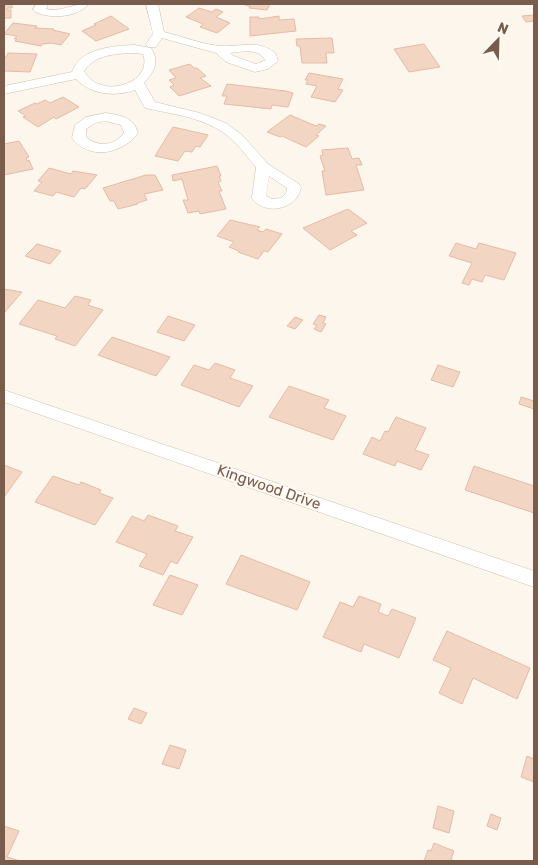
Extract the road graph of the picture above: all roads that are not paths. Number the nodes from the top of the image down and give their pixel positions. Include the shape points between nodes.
1 (42, 4) edge
2 (83, 4) edge
3 (152, 4) edge
4 (159, 34) junction
5 (220, 50) dead end
6 (147, 51) junction
7 (79, 74) junction
8 (138, 83) junction
9 (4, 90) edge
10 (263, 167) dead end
11 (4, 396) edge
12 (534, 578) edge

1 - 2 street via 39,10 55,14
3 - 4 street
4 - 5 street
4 - 6 street
6 - 7 street via 97,54 82,65
6 - 8 street via 152,58 151,64
7 - 8 street via 87,83 108,89 127,89
7 - 9 street via 63,80
8 - 10 street via 138,114 191,115 221,126 242,142
11 - 12 street, Kingwood Drive

